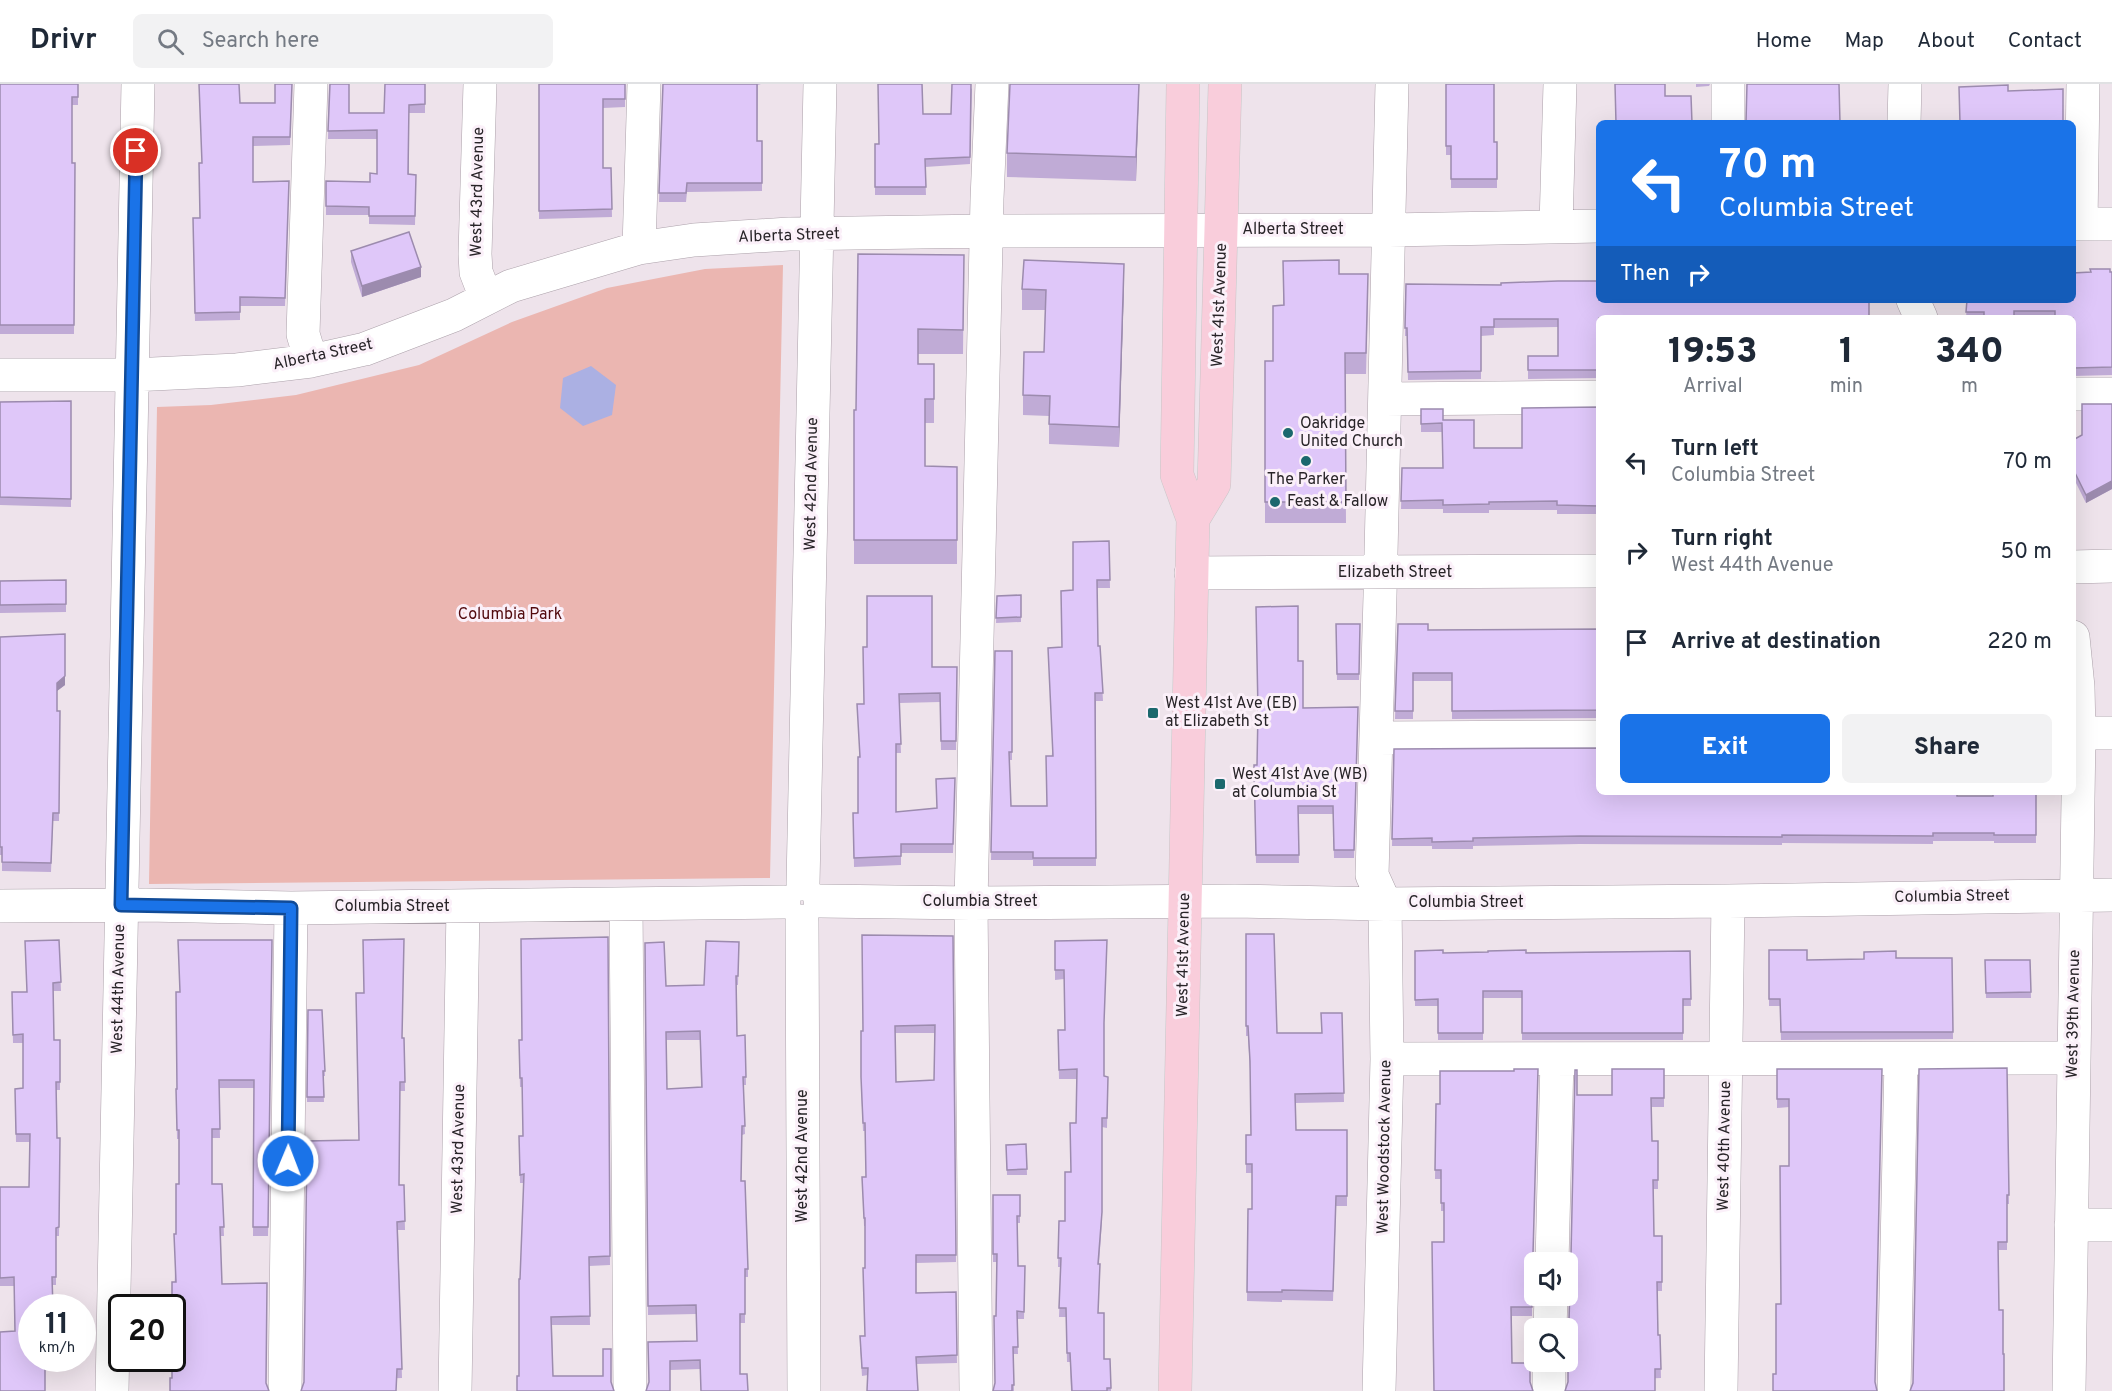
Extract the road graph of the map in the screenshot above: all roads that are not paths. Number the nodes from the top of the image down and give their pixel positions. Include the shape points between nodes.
1 (138, 84) edge
2 (311, 84) edge
3 (480, 84) edge
4 (644, 84) edge
5 (820, 84) edge
6 (992, 84) edge
7 (1183, 84) edge
8 (1225, 84) edge
9 (1392, 84) edge
10 (1560, 84) edge
11 (1728, 84) edge
12 (1905, 84) edge
13 (2083, 84) edge
14 (1728, 120) edge
15 (1904, 120) edge
16 (2088, 224) edge
17 (1556, 226) junction
18 (1596, 226) edge
19 (1180, 230) junction
20 (1222, 230) junction
21 (1389, 230) junction
22 (986, 231) junction
23 (818, 234) junction
24 (639, 248) junction
25 (486, 298) junction
26 (311, 361) junction
27 (0, 375) edge
28 (132, 375) junction
29 (2076, 394) edge
30 (2112, 394) edge
31 (1596, 397) edge
32 (1385, 399) junction
33 (1193, 519) junction
34 (2112, 566) edge
35 (2076, 567) edge
36 (1596, 571) edge
37 (1191, 573) junction
38 (1381, 573) junction
39 (2076, 667) edge
40 (2076, 733) edge
41 (2112, 733) edge
42 (1596, 737) edge
43 (1376, 738) junction
44 (2077, 895) junction
45 (2112, 895) edge
46 (1185, 901) junction
47 (802, 902) junction
48 (1728, 902) junction
49 (971, 903) junction
50 (1385, 904) junction
51 (121, 905) junction
52 (626, 905) junction
53 (0, 906) edge
54 (463, 907) junction
55 (291, 908) junction
56 (2073, 1058) junction
57 (1387, 1059) junction
58 (1557, 1059) junction
59 (1726, 1059) junction
60 (1901, 1059) junction
61 (2071, 1225) junction
62 (2112, 1225) edge
63 (1552, 1252) edge
64 (1549, 1372) edge
65 (112, 1391) edge
66 (285, 1391) edge
67 (455, 1391) edge
68 (630, 1391) edge
69 (804, 1391) edge
70 (976, 1391) edge
71 (1175, 1391) edge
72 (1379, 1391) edge
73 (1549, 1391) edge
74 (1721, 1391) edge
75 (1894, 1391) edge
76 (2069, 1391) edge

1 - 28 street, West 44th Avenue
2 - 26 street via 303,334
3 - 25 street, West 43rd Avenue via 475,254 476,272
4 - 24 street
5 - 23 street, West 42nd Avenue
6 - 22 street
7 - 19 main road, West 41st Avenue
8 - 20 main road, West 41st Avenue
9 - 21 street
10 - 17 street
11 - 14 street
12 - 15 street
13 - 16 street
17 - 18 street, Alberta Street
17 - 21 street, Alberta Street
19 - 20 street, Alberta Street
19 - 22 street, Alberta Street
19 - 33 main road, West 41st Avenue via 1177,475
20 - 21 street, Alberta Street
20 - 33 main road, West 41st Avenue via 1214,484
21 - 32 street
22 - 23 street, Alberta Street
22 - 49 street
23 - 24 street, Alberta Street via 694,240
23 - 47 street, West 42nd Avenue
24 - 25 street, Alberta Street via 511,286
25 - 26 street, Alberta Street via 365,349
26 - 28 street, Alberta Street via 237,370
27 - 28 street, Alberta Street
28 - 51 street, West 44th Avenue
29 - 30 street
31 - 32 street
32 - 38 street
33 - 37 main road, West 41st Avenue
34 - 35 street
36 - 38 street, Elizabeth Street
37 - 38 street, Elizabeth Street
37 - 46 main road, West 41st Avenue
38 - 43 street
39 - 40 street, West 39th Avenue
40 - 41 street
40 - 44 street, West 39th Avenue
42 - 43 street
43 - 50 street via 1372,875
44 - 45 street, Columbia Street
44 - 48 street, Columbia Street
44 - 56 street, West 39th Avenue
46 - 49 street, Columbia Street
46 - 50 street, Columbia Street
46 - 71 main road, West 41st Avenue
47 - 49 street, Columbia Street
47 - 52 street, Columbia Street
47 - 69 street, West 42nd Avenue
48 - 50 street, Columbia Street
48 - 59 street, West 40th Avenue
49 - 70 street
50 - 57 street, West Woodstock Avenue
51 - 53 street, Columbia Street
51 - 55 street, Columbia Street
51 - 65 street, West 44th Avenue
52 - 54 street, Columbia Street
52 - 68 street
54 - 55 street, Columbia Street
54 - 67 street, West 43rd Avenue
55 - 66 street
56 - 60 street
56 - 61 street, West 39th Avenue
57 - 58 street
57 - 72 street, West Woodstock Avenue
58 - 59 street
58 - 63 street
59 - 60 street
59 - 74 street, West 40th Avenue
60 - 75 street
61 - 62 street
61 - 76 street, West 39th Avenue
64 - 73 street

